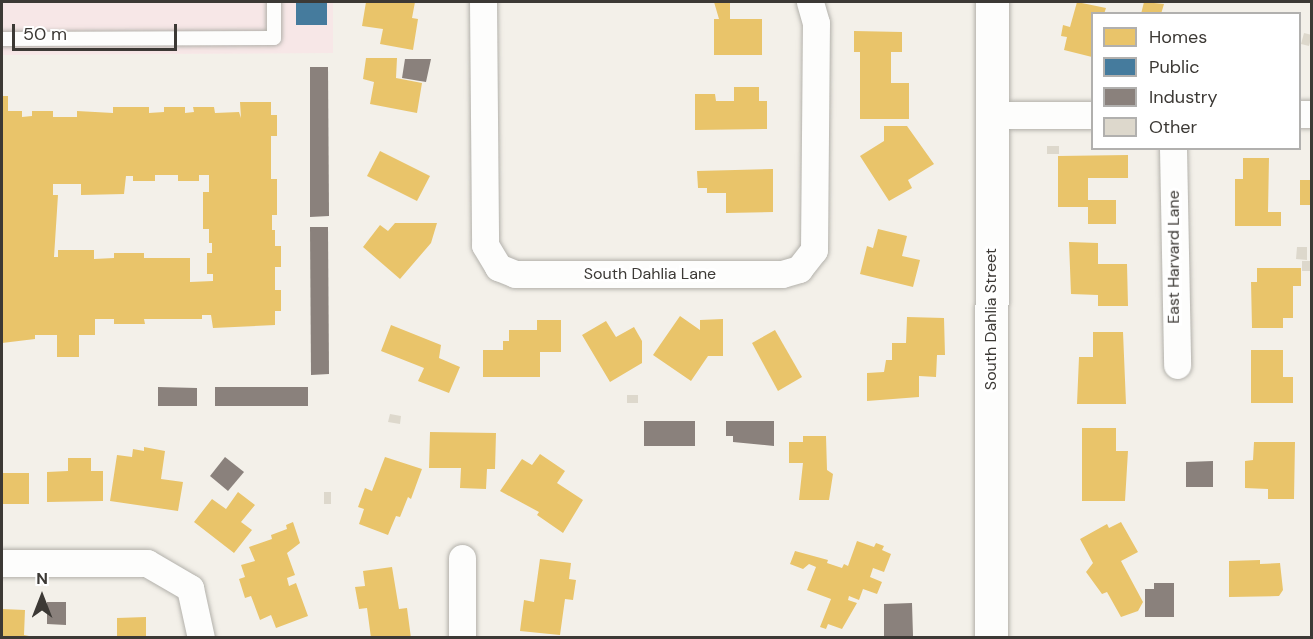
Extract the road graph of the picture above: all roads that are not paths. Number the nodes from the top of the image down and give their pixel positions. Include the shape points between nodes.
1 (274, 2) edge
2 (483, 2) edge
3 (810, 2) edge
4 (992, 2) edge
5 (2, 39) edge
6 (992, 115) junction
7 (1091, 115) edge
8 (1173, 150) edge
9 (1177, 365) dead end
10 (462, 558) dead end
11 (2, 562) edge
12 (201, 638) edge
13 (462, 638) edge
14 (991, 638) edge

1 - 5 lane via 274,38
2 - 3 street, South Dahlia Lane via 485,245 498,267 515,274 782,274 799,270 814,250 816,23
4 - 6 street, South Dahlia Street
6 - 7 street
6 - 14 street, South Dahlia Street
8 - 9 street, East Harvard Lane
10 - 13 street
11 - 12 street via 147,562 190,588

